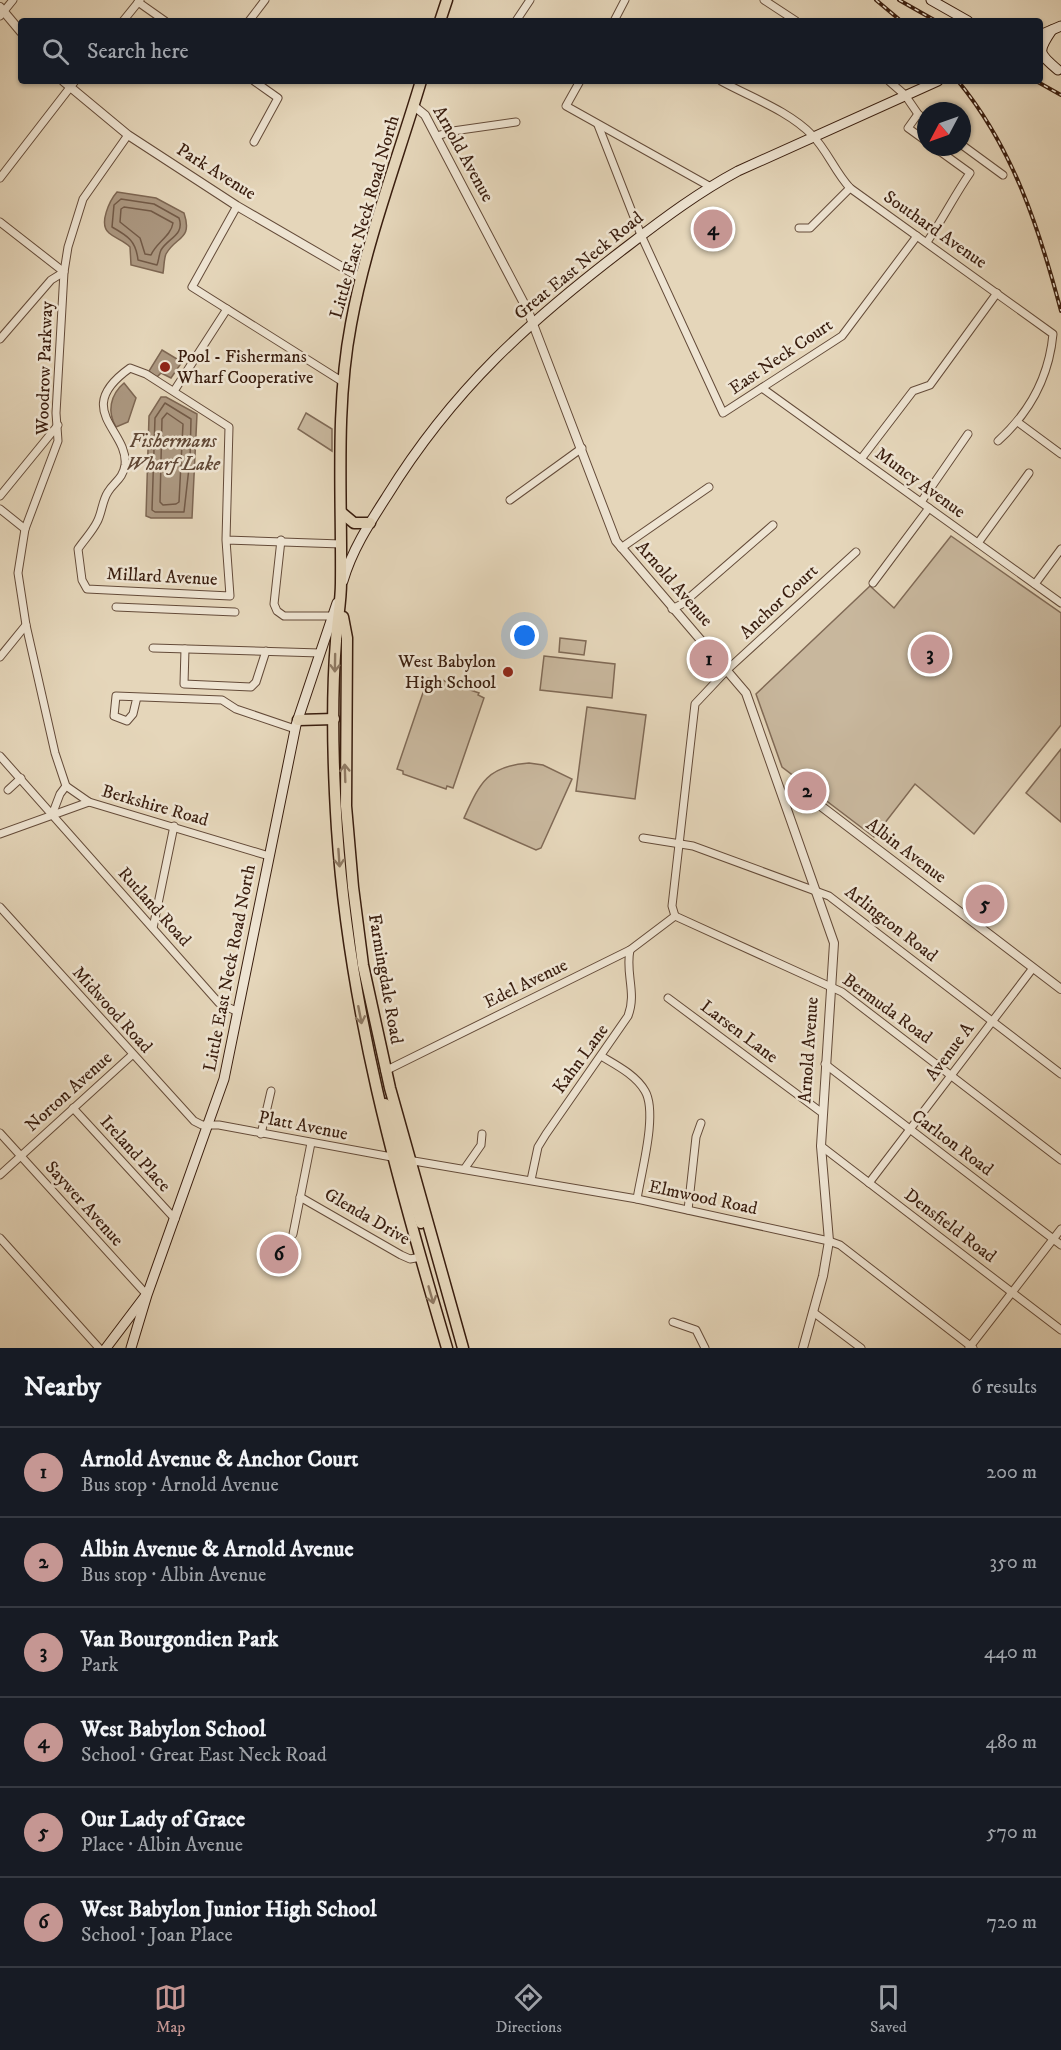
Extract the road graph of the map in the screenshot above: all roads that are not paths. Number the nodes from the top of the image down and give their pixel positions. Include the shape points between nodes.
1 (12, 0) edge
2 (265, 0) edge
3 (447, 0) edge
4 (530, 0) edge
5 (625, 0) edge
6 (764, 0) edge
7 (933, 0) edge
8 (139, 1) edge
9 (1, 11) edge
10 (125, 18) edge
11 (161, 18) edge
12 (251, 18) edge
13 (441, 18) edge
14 (518, 18) edge
15 (616, 18) edge
16 (791, 18) edge
17 (963, 18) edge
18 (1057, 28) edge
19 (18, 29) edge
20 (1043, 34) edge
21 (1043, 48) edge
22 (1043, 57) edge
23 (1043, 62) edge
24 (1059, 71) edge
25 (68, 84) edge
26 (70, 84) edge
27 (258, 84) edge
28 (420, 84) edge
29 (578, 84) edge
30 (726, 84) edge
31 (892, 84) edge
32 (931, 84) edge
33 (905, 95) junction
34 (414, 106) junction
35 (917, 113) edge
36 (917, 115) edge
37 (516, 122) dead end
38 (598, 125) junction
39 (917, 134) edge
40 (128, 135) junction
41 (436, 136) junction
42 (814, 136) junction
43 (254, 142) dead end
44 (971, 152) edge
45 (946, 156) edge
46 (1003, 175) dead end
47 (0, 178) edge
48 (709, 186) junction
49 (850, 188) junction
50 (237, 206) junction
51 (0, 222) edge
52 (799, 228) dead end
53 (641, 235) junction
54 (917, 236) junction
55 (927, 242) junction
56 (64, 272) junction
57 (361, 278) junction
58 (997, 293) junction
59 (227, 309) junction
60 (533, 323) junction
61 (0, 339) edge
62 (344, 382) junction
63 (762, 388) junction
64 (174, 392) junction
65 (1019, 423) junction
66 (58, 425) junction
67 (968, 434) dead end
68 (998, 441) dead end
69 (582, 448) junction
70 (1061, 454) edge
71 (861, 459) junction
72 (1029, 473) dead end
73 (709, 488) dead end
74 (0, 496) edge
75 (510, 500) dead end
76 (921, 502) junction
77 (929, 508) junction
78 (0, 509) edge
79 (342, 513) junction
80 (370, 523) junction
81 (773, 525) dead end
82 (25, 529) junction
83 (226, 540) junction
84 (281, 540) junction
85 (978, 543) junction
86 (341, 544) junction
87 (621, 548) junction
88 (1061, 549) edge
89 (856, 552) dead end
90 (873, 583) dead end
91 (1035, 584) junction
92 (341, 589) junction
93 (1061, 603) edge
94 (340, 605) junction
95 (116, 607) dead end
96 (672, 609) junction
97 (235, 612) dead end
98 (333, 616) junction
99 (26, 626) junction
100 (153, 648) dead end
101 (185, 649) junction
102 (266, 651) junction
103 (320, 653) junction
104 (0, 657) edge
105 (728, 669) junction
106 (137, 697) dead end
107 (334, 719) junction
108 (297, 724) junction
109 (0, 756) edge
110 (21, 778) junction
111 (66, 786) junction
112 (9, 790) dead end
113 (785, 800) junction
114 (89, 802) junction
115 (52, 815) junction
116 (174, 826) junction
117 (0, 834) edge
118 (643, 838) dead end
119 (678, 843) junction
120 (269, 856) junction
121 (816, 891) junction
122 (0, 907) edge
123 (675, 916) junction
124 (153, 928) junction
125 (630, 951) junction
126 (1033, 968) junction
127 (831, 986) junction
128 (1061, 989) edge
129 (668, 998) dead end
130 (238, 1012) junction
131 (992, 1021) junction
132 (132, 1055) junction
133 (601, 1056) junction
134 (825, 1064) junction
135 (385, 1071) junction
136 (1061, 1074) edge
137 (950, 1075) junction
138 (270, 1091) dead end
139 (74, 1108) junction
140 (821, 1112) junction
141 (700, 1123) dead end
142 (208, 1125) junction
143 (910, 1130) junction
144 (0, 1133) edge
145 (261, 1134) junction
146 (482, 1134) dead end
147 (311, 1143) junction
148 (820, 1146) junction
149 (20, 1156) junction
150 (401, 1159) junction
151 (1061, 1160) edge
152 (465, 1168) junction
153 (0, 1175) edge
154 (531, 1180) junction
155 (869, 1183) junction
156 (300, 1197) junction
157 (637, 1199) junction
158 (688, 1210) junction
159 (175, 1219) junction
160 (1061, 1229) edge
161 (293, 1234) dead end
162 (0, 1238) edge
163 (1053, 1239) junction
164 (829, 1241) junction
165 (1061, 1245) edge
166 (421, 1257) junction
167 (1012, 1292) junction
168 (147, 1295) junction
169 (813, 1312) junction
170 (673, 1322) dead end
171 (1061, 1330) edge
172 (971, 1347) edge
173 (99, 1348) edge
174 (106, 1348) edge
175 (131, 1348) edge
176 (447, 1348) edge
177 (464, 1348) edge
178 (705, 1348) edge
179 (802, 1348) edge
180 (861, 1348) edge

1 - 9 street
2 - 12 street
3 - 13 main road
4 - 14 street
5 - 15 street
6 - 16 street
7 - 17 main road
8 - 10 street
8 - 11 street
9 - 19 street
18 - 20 main road
18 - 21 main road
22 - 24 main road
23 - 24 main road
25 - 47 street
26 - 40 street, Park Avenue
27 - 43 street via 278,98
28 - 34 main road, Little East Neck Road North
29 - 38 street via 566,106
30 - 42 street via 798,123
31 - 33 street
32 - 33 main road, Great East Neck Road
33 - 35 street
33 - 42 main road, Great East Neck Road
34 - 41 street, Arnold Avenue via 424,112
34 - 57 main road, Little East Neck Road North
36 - 39 street via 908,128
37 - 41 street
38 - 48 street
38 - 53 street
40 - 50 street, Park Avenue
40 - 56 street, Woodrow Parkway via 93,182 78,210
41 - 60 street, Arnold Avenue
42 - 48 main road, Great East Neck Road
42 - 49 street, Southard Avenue
44 - 46 street
45 - 55 street via 970,173
48 - 53 main road, Great East Neck Road
49 - 52 street via 810,228
49 - 54 street, Southard Avenue
50 - 57 street, Park Avenue
50 - 59 street via 192,287
51 - 56 street
53 - 60 main road, Great East Neck Road
53 - 63 street, East Neck Court via 723,413
54 - 55 street, Southard Avenue
54 - 63 street, East Neck Court via 842,336
55 - 58 street, Southard Avenue
56 - 61 street via 51,280
56 - 66 street, Woodrow Parkway
57 - 62 main road, Little East Neck Road North via 350,326
58 - 65 street, Southard Avenue via 1053,334 1036,396
58 - 71 street via 930,385 913,391
59 - 62 street
59 - 64 street
60 - 69 street, Arnold Avenue
60 - 80 main road, Great East Neck Road via 481,371 439,419
62 - 79 main road, Little East Neck Road North
63 - 71 street, Muncy Avenue
64 - 83 street, Millard Avenue via 229,427
64 - 83 street, Millard Avenue via 130,368 116,378 107,392 104,413 126,463 122,478 109,490 98,521 78,549 82,580 87,588 230,596
65 - 68 street
65 - 70 street
66 - 74 street
66 - 82 street, Woodrow Parkway via 54,456
67 - 76 street
69 - 75 street
69 - 87 street, Arnold Avenue
71 - 76 street, Muncy Avenue
72 - 85 street
73 - 87 street
76 - 77 street, Muncy Avenue
77 - 85 street, Muncy Avenue
77 - 90 street
78 - 82 street
79 - 80 main road via 354,523
79 - 86 main road, Little East Neck Road North
80 - 92 main road, Great East Neck Road via 353,553
81 - 96 street
82 - 99 street, Woodrow Parkway via 18,573
83 - 84 street
84 - 86 street
84 - 98 street via 274,604 277,611 284,616
85 - 91 street, Muncy Avenue
86 - 92 main road, Little East Neck Road North
87 - 96 street, Arnold Avenue
88 - 91 street
89 - 105 street, Anchor Court
91 - 93 street, Muncy Avenue
92 - 94 main road, Farmingdale Road
92 - 98 main road, Little East Neck Road North
94 -> 107 main road, Farmingdale Road
135 -> 94 main road, Farmingdale Road via 363,965 350,866 345,768 346,638
95 - 97 street
96 - 105 street, Arnold Avenue
98 - 103 main road, Little East Neck Road North
99 - 104 street
99 - 111 street, Woodrow Parkway
100 - 101 street
101 - 102 street
101 - 102 street via 184,684 251,687
102 - 103 street
103 - 108 main road, Little East Neck Road North
105 - 113 street, Arnold Avenue via 748,697
105 - 119 street, Anchor Court via 695,704
106 - 108 street via 222,700 236,709
107 - 108 main road
107 -> 150 main road, Farmingdale Road via 341,883 355,989 371,1073
108 - 120 main road, Little East Neck Road North
109 - 110 street, Rutland Road
110 - 112 street
110 - 115 street, Rutland Road
111 - 114 street
111 - 115 street
113 - 121 street, Arnold Avenue
113 - 126 street, Albin Avenue via 801,796 813,800
114 - 115 street, Berkshire Road
114 - 116 street, Berkshire Road
115 - 117 street, Berkshire Road
115 - 124 street, Rutland Road
116 - 120 street, Berkshire Road
116 - 124 street
118 - 119 street, Arlington Road
119 - 121 street, Arlington Road
119 - 123 street, Anchor Court via 672,906
120 - 130 main road, Little East Neck Road North
121 - 127 street, Arnold Avenue via 834,943
121 - 131 street, Arlington Road via 829,896
122 - 132 street, Midwood Road
123 - 125 street, Edel Avenue
123 - 127 street, Bermuda Road
124 - 130 street, Rutland Road via 219,1003
125 - 133 street, Kahn Lane via 627,964 632,1005
125 - 135 street, Edel Avenue
126 - 128 street, Albin Avenue
126 - 131 street, Avenue A
127 - 134 street, Arnold Avenue
127 - 137 street, Bermuda Road
129 - 140 street, Larsen Lane
130 - 142 main road, Little East Neck Road North via 226,1074
131 - 136 street, Arlington Road
131 - 137 street, Avenue A
132 - 139 street, Norton Avenue
132 - 142 street, Midwood Road via 192,1119
133 - 154 street, Kahn Lane via 538,1147
133 - 157 street via 637,1080 649,1100
134 - 140 street, Arnold Avenue
134 - 143 street, Carlton Road
135 - 150 main road, Farmingdale Road
137 - 143 street, Avenue A
137 - 151 street, Bermuda Road
138 - 145 street
139 - 149 street, Norton Avenue
139 - 159 street, Ireland Place
140 - 148 street, Arnold Avenue
141 - 158 street
142 - 145 street, Platt Avenue
142 - 159 main road, Little East Neck Road North
143 - 155 street, Avenue A
143 - 163 street, Carlton Road
144 - 149 street, Saywer Avenue
145 - 147 street, Platt Avenue
146 - 152 street via 481,1145
147 - 150 street, Platt Avenue
147 - 156 street
148 - 155 street, Densfield Road
148 - 164 street, Arnold Avenue
149 - 153 street, Norton Avenue
149 - 168 street, Saywer Avenue
150 - 152 street, Elmwood Road
150 - 166 main road, Farmingdale Road
150 - 177 main road via 418,1216 435,1250
152 - 154 street, Elmwood Road
154 - 157 street, Elmwood Road
155 - 167 street, Densfield Road
156 - 161 street
156 - 166 street, Glenda Drive via 401,1255 410,1259
157 - 158 street, Elmwood Road
158 - 164 street, Elmwood Road
159 - 168 main road, Little East Neck Road North
160 - 163 street
162 - 173 street
163 - 165 street, Carlton Road
163 - 167 street
164 - 169 street, Arnold Avenue
164 - 172 street, Elmwood Road via 840,1245
166 -> 176 main road, Farmingdale Road
167 - 171 street, Densfield Road
167 - 172 street
168 - 174 main road
168 - 175 main road, Little East Neck Road North
169 - 179 street, Arnold Avenue
169 - 180 street
170 - 178 street via 696,1330

